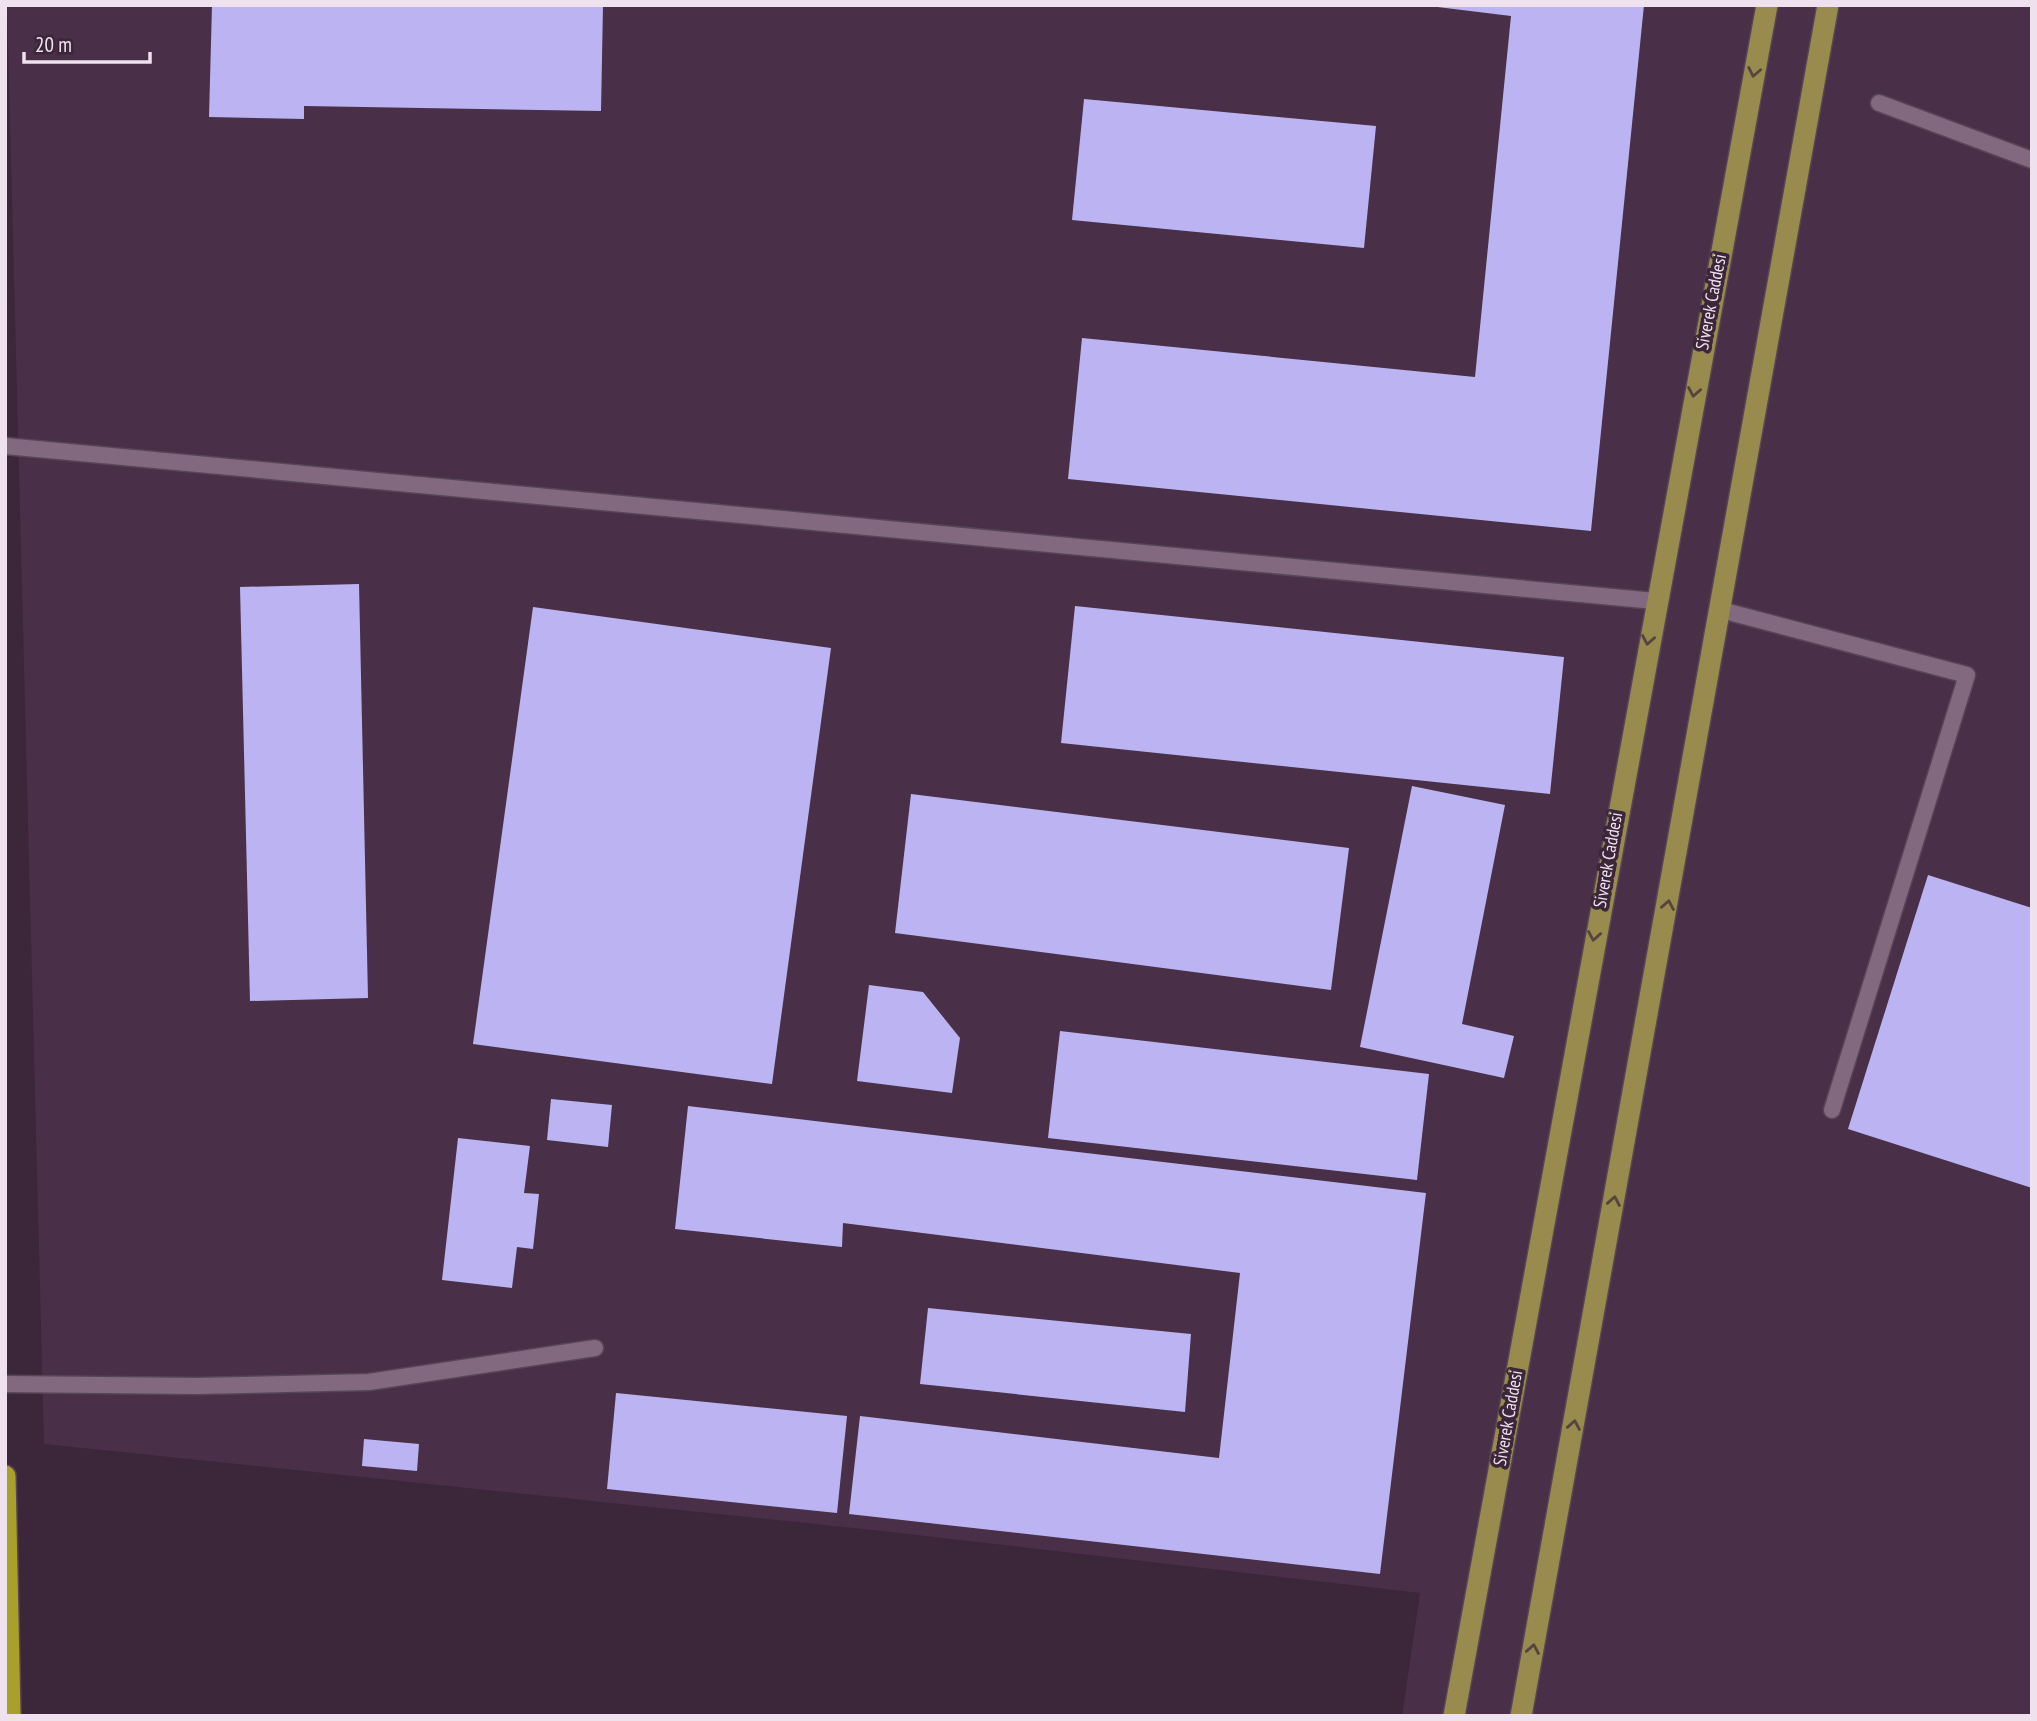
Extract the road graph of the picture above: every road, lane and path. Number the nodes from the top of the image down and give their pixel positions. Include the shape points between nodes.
1 (1767, 5) edge
2 (1828, 5) edge
3 (1879, 103) dead end
4 (2032, 160) edge
5 (5, 446) edge
6 (1656, 601) junction
7 (1721, 610) junction
8 (1832, 1110) dead end
9 (595, 1348) dead end
10 (5, 1384) edge
11 (5, 1476) edge
12 (10, 1716) edge
13 (1454, 1716) edge
14 (1521, 1716) edge

1 -> 6 main road, Siverek Caddesi
2 - 7 main road
3 - 4 lane
5 - 6 lane
6 -> 13 main road, Siverek Caddesi
7 - 8 lane via 1967,675
14 -> 7 main road
9 - 10 lane via 369,1382 197,1387
11 - 12 highway

